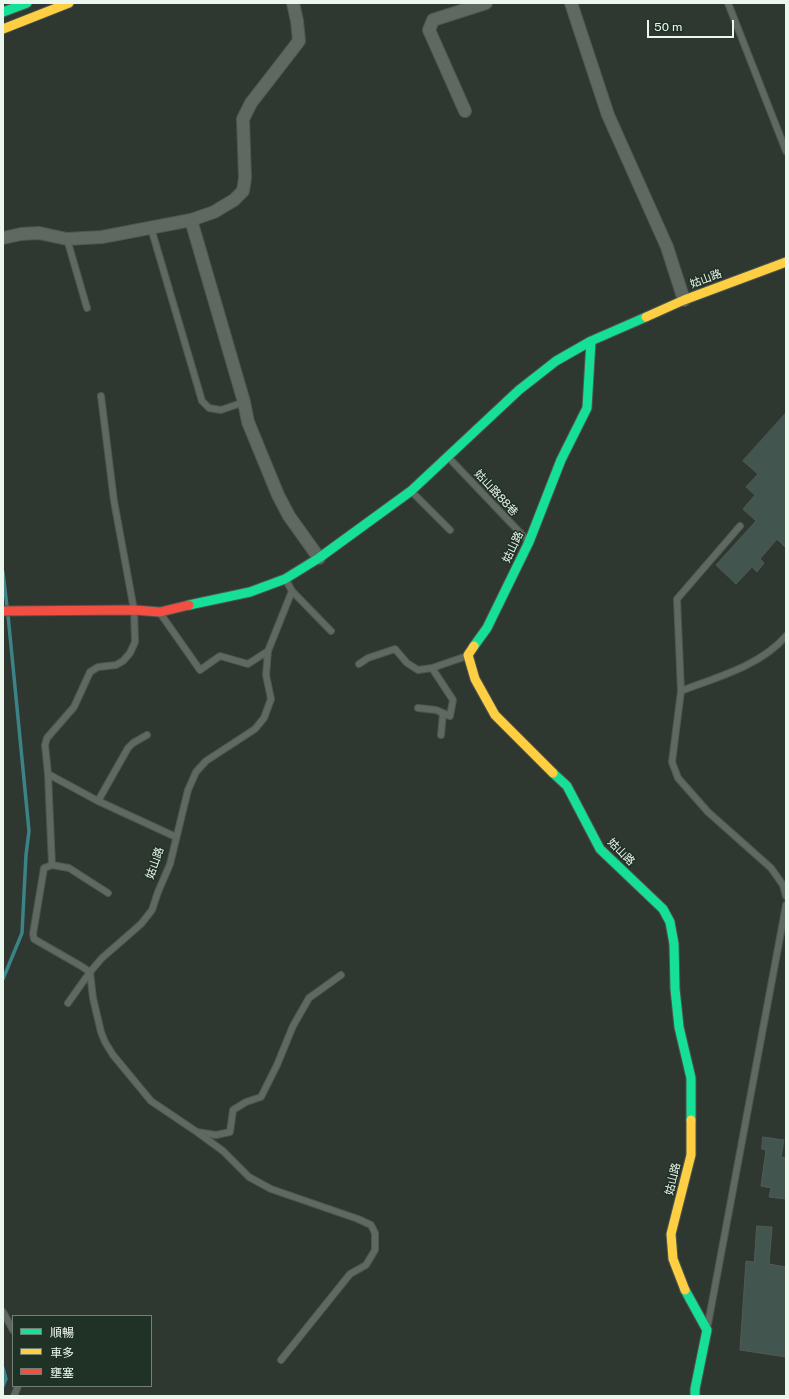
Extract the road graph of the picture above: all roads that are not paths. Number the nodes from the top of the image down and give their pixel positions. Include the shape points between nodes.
1 (27, 3) edge
2 (69, 3) edge
3 (293, 3) edge
4 (486, 3) edge
5 (571, 3) edge
6 (728, 3) edge
7 (3, 12) edge
8 (3, 28) edge
9 (465, 112) dead end
10 (786, 151) edge
11 (191, 220) junction
12 (150, 228) junction
13 (3, 238) edge
14 (67, 239) junction
15 (786, 262) edge
16 (684, 300) junction
17 (86, 308) dead end
18 (591, 341) junction
19 (101, 396) dead end
20 (244, 402) junction
21 (448, 457) junction
22 (411, 491) junction
23 (740, 526) dead end
24 (450, 530) dead end
25 (529, 542) junction
26 (319, 558) junction
27 (285, 579) junction
28 (292, 590) junction
29 (134, 610) junction
30 (3, 611) edge
31 (160, 612) junction
32 (331, 631) dead end
33 (786, 636) edge
34 (268, 651) junction
35 (468, 655) junction
36 (359, 664) dead end
37 (432, 668) junction
38 (681, 691) junction
39 (418, 708) dead end
40 (443, 713) junction
41 (147, 735) dead end
42 (441, 735) dead end
43 (48, 774) junction
44 (98, 801) junction
45 (176, 837) junction
46 (52, 865) junction
47 (108, 893) dead end
48 (786, 896) edge
49 (786, 905) edge
50 (90, 972) junction
51 (341, 975) dead end
52 (68, 1003) dead end
53 (197, 1132) junction
54 (3, 1312) edge
55 (12, 1328) edge
56 (707, 1330) junction
57 (281, 1360) dead end
58 (695, 1396) edge

1 - 7 street
2 - 8 street
3 - 11 street via 299,41 251,103 243,119 243,191 234,200 214,212
4 - 9 street via 433,20 429,30
5 - 16 street via 608,114 667,247
6 - 10 lane
11 - 12 street
11 - 20 street
12 - 14 street via 102,237
12 - 20 lane via 202,401 209,408 221,410
13 - 14 street via 39,233
14 - 17 lane
15 - 16 street, 姑山路
16 - 18 street, 姑山路
18 - 21 street, 姑山路 via 556,361 519,390
18 - 25 street, 姑山路 via 587,408 561,460
19 - 29 lane via 114,501
20 - 26 street via 248,422 278,495 289,516
21 - 22 street, 姑山路
21 - 25 lane, 姑山路88巷
22 - 24 lane
22 - 26 street, 姑山路
23 - 38 lane via 677,599
25 - 35 street, 姑山路 via 487,628
26 - 27 street, 姑山路
27 - 28 lane
27 - 31 street, 姑山路 via 250,592
28 - 32 lane
28 - 34 lane, 姑山路
29 - 30 street, 姑山路
29 - 31 street, 姑山路
29 - 43 lane via 135,642 130,653 116,665 98,667 90,672 74,707 47,738 45,745
31 - 34 lane via 200,670 220,656 248,664
33 - 38 lane via 778,645 748,665
34 - 45 lane, 姑山路 via 266,675 271,699 266,714 255,728 206,761 196,772 188,790
35 - 37 lane
35 - 56 street, 姑山路 via 475,679 495,715 567,786 600,849 663,909 670,922 674,944 679,1027 691,1078 691,1155 671,1234 673,1260
36 - 37 lane via 368,658 395,649 407,663 418,670
37 - 40 lane via 453,700 450,716
38 - 48 lane via 672,762 678,778 708,812 771,868 783,885
39 - 40 lane
40 - 42 lane
41 - 44 lane via 128,748
43 - 44 lane
43 - 46 lane
44 - 45 lane
45 - 50 lane, 姑山路 via 170,864 148,917
46 - 47 lane via 69,868
46 - 50 lane via 44,868 34,939
49 - 56 lane
50 - 52 lane, 姑山路
50 - 53 lane via 101,1032 113,1055 152,1101
51 - 53 lane via 308,998 261,1097 233,1110 230,1132 216,1135
53 - 57 lane via 223,1151 249,1177 272,1189 358,1219 371,1225 375,1233 375,1250 366,1265 350,1274
54 - 55 lane
56 - 58 street

